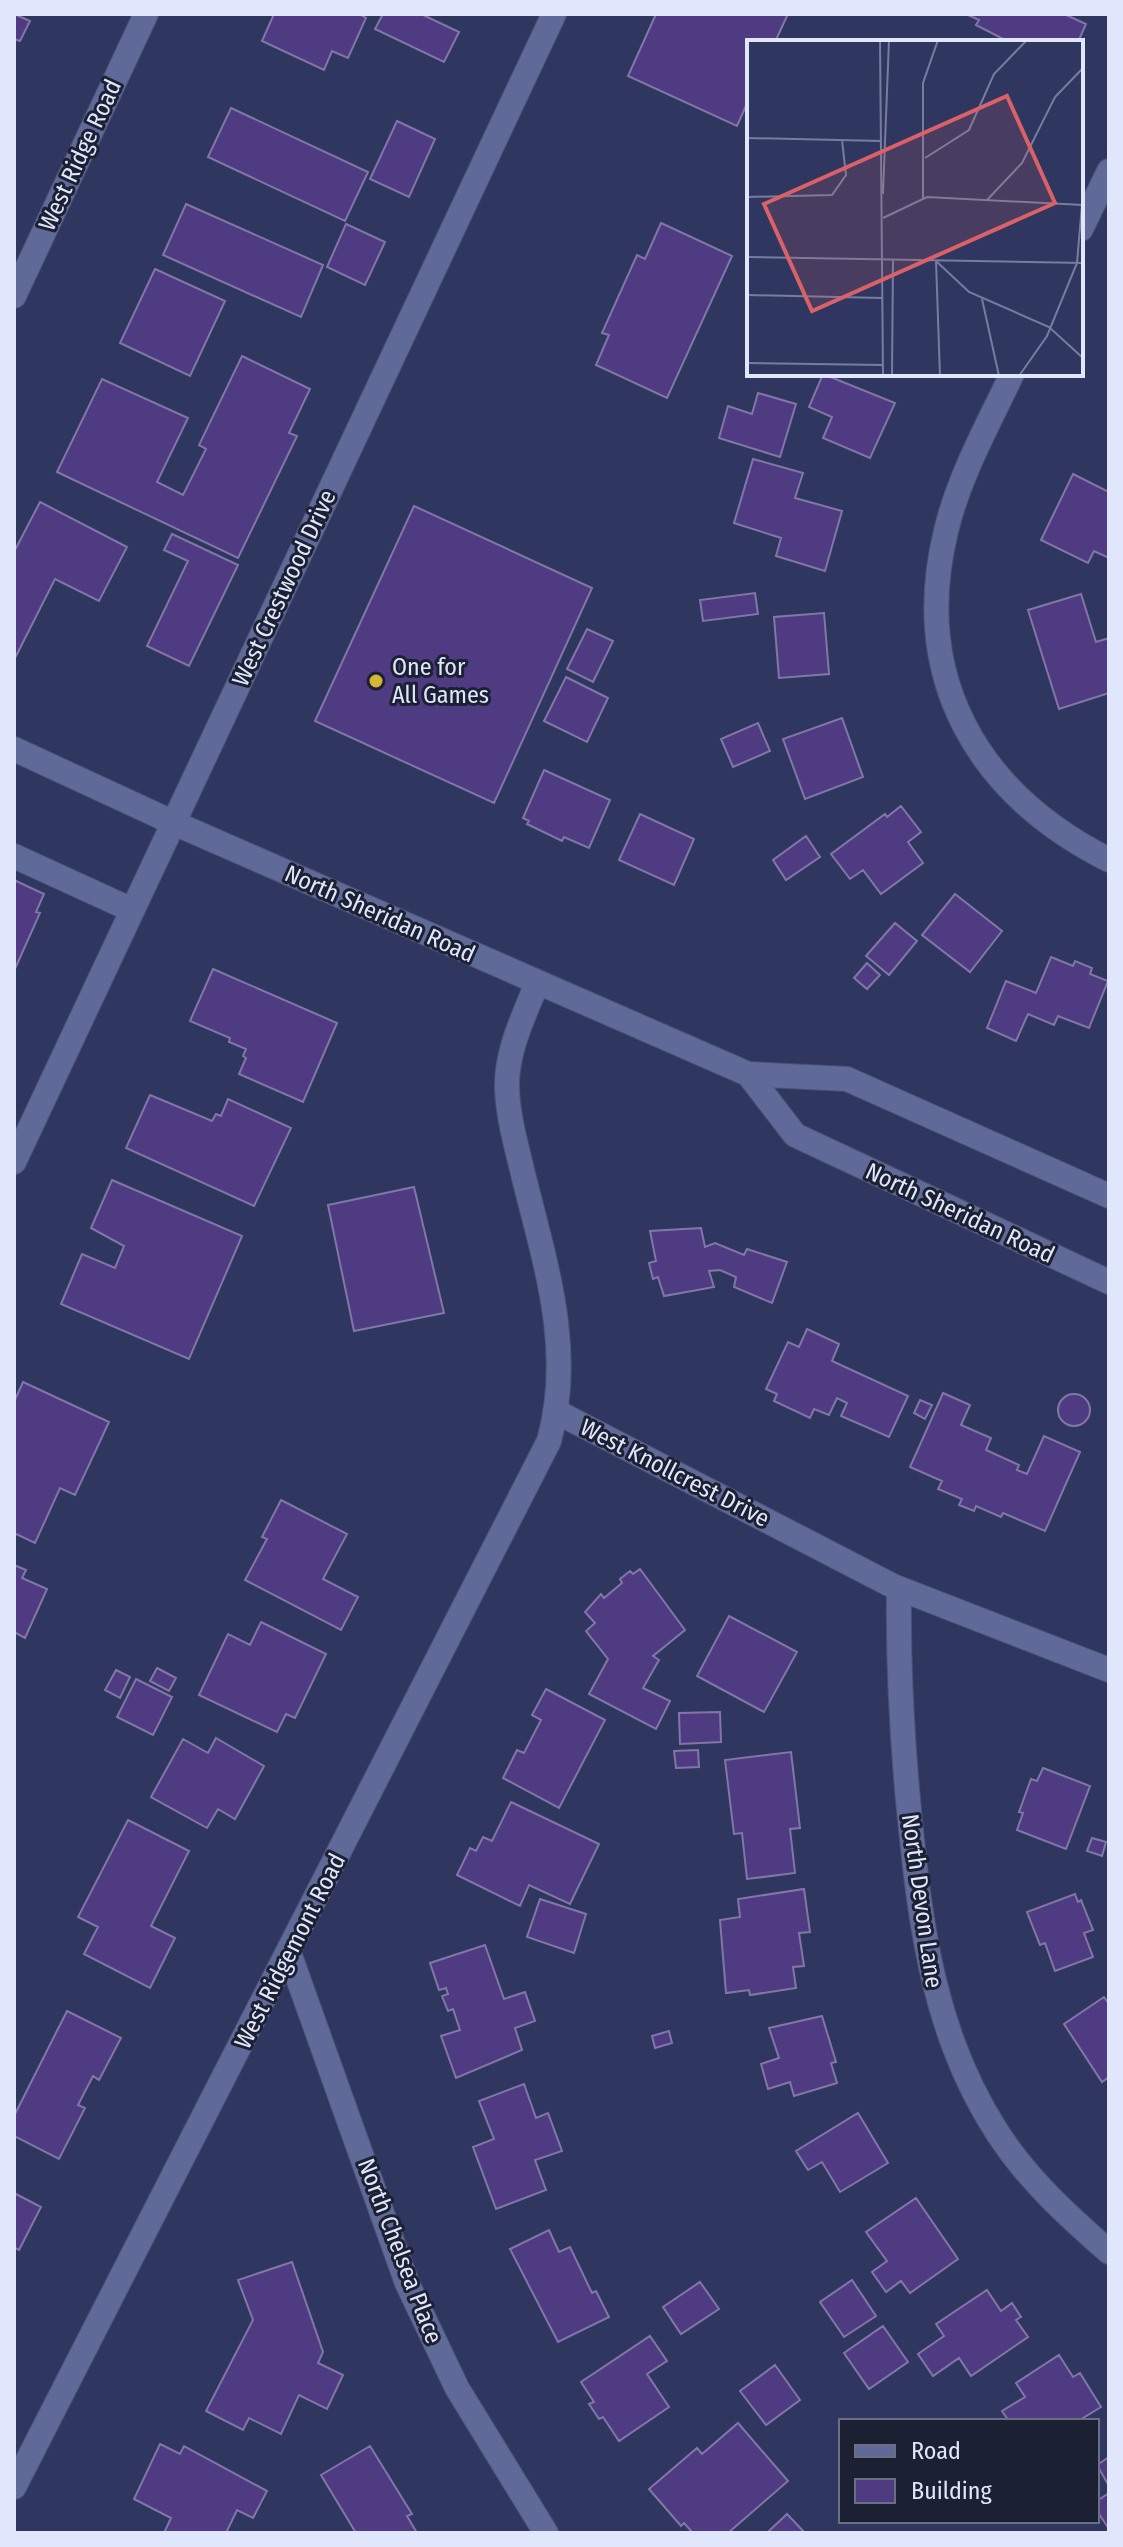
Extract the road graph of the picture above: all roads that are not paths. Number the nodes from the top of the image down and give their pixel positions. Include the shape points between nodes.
1 (146, 14) edge
2 (554, 14) edge
3 (1109, 171) edge
4 (1083, 225) edge
5 (14, 296) edge
6 (1011, 376) edge
7 (14, 749) edge
8 (174, 823) junction
9 (14, 856) edge
10 (1109, 860) edge
11 (132, 910) junction
12 (537, 983) junction
13 (748, 1074) junction
14 (14, 1162) edge
15 (1109, 1196) edge
16 (1109, 1282) edge
17 (555, 1411) junction
18 (899, 1589) junction
19 (1109, 1670) edge
20 (289, 1953) junction
21 (1109, 2252) edge
22 (14, 2487) edge
23 (546, 2533) edge

1 - 5 street, West Ridge Road
2 - 8 street, West Crestwood Drive
3 - 4 street
6 - 10 street via 969,464 946,531 937,595 942,658 959,713 992,771 1057,832
7 - 8 street, North Sheridan Road
8 - 11 street, West Crestwood Drive
8 - 12 street, North Sheridan Road
9 - 11 street
11 - 14 street, West Crestwood Drive
12 - 13 street, North Sheridan Road
12 - 17 street, West Knollcrest Drive via 512,1050 507,1087 559,1332
13 - 15 street, North Sheridan Road via 847,1079
13 - 16 street, North Sheridan Road via 795,1135
17 - 18 street, West Knollcrest Drive
17 - 20 street, West Ridgemont Road via 541,1460
18 - 19 street, West Knollcrest Drive
18 - 21 street, North Devon Lane via 904,1766 920,1923 941,2013 977,2098 1005,2144 1048,2195
20 - 22 street, West Ridgemont Road
20 - 23 street, North Chelsea Place via 407,2283 457,2388

